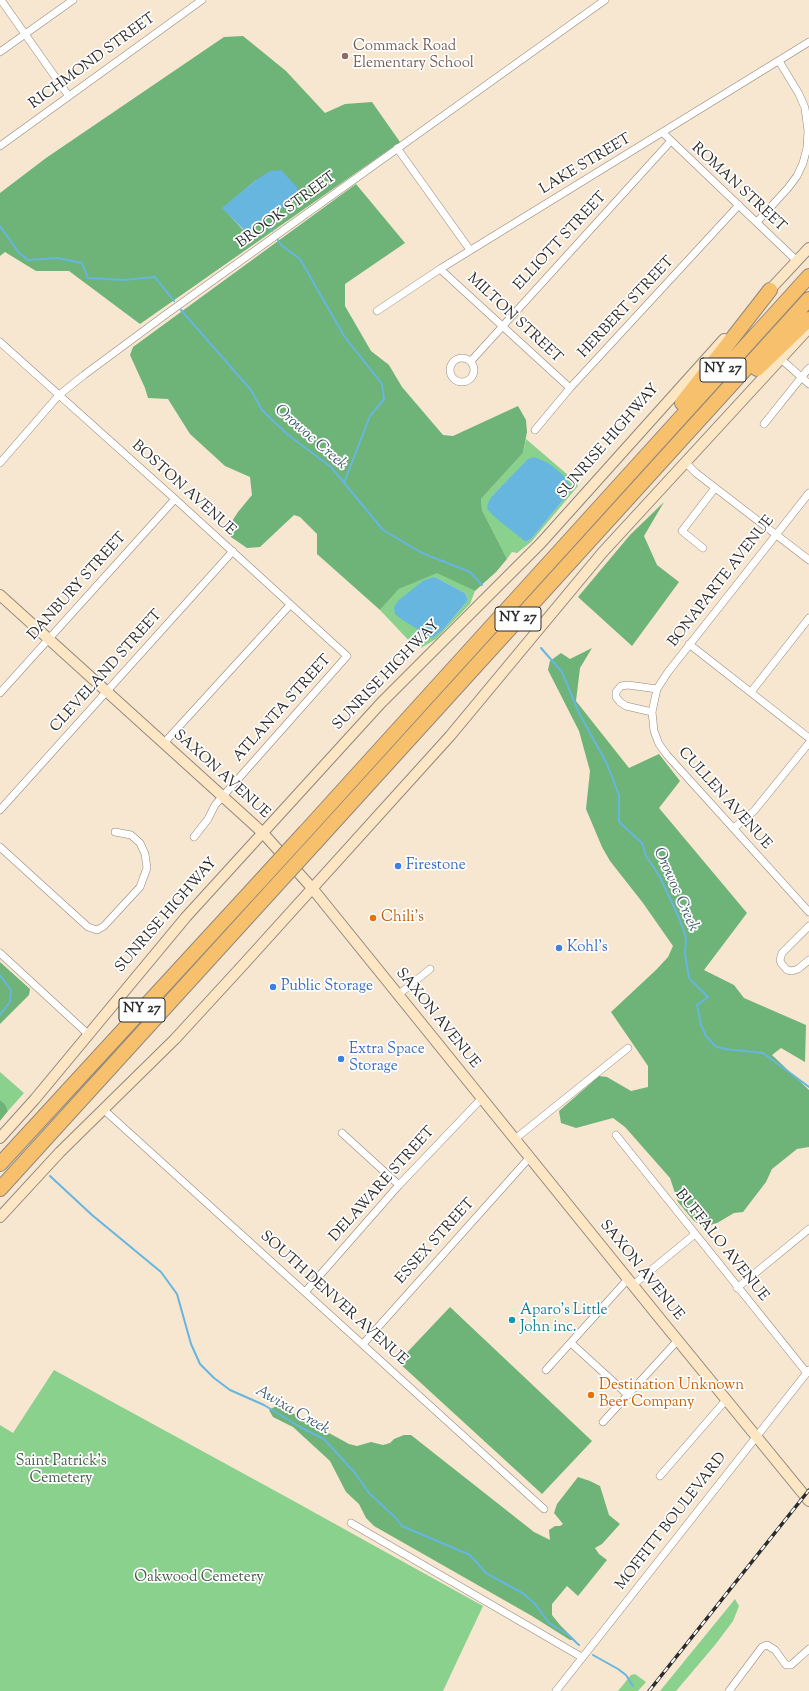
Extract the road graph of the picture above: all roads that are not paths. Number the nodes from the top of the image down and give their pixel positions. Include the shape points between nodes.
1 (1, 0) edge
2 (73, 0) edge
3 (202, 0) edge
4 (605, 0) edge
5 (25, 34) junction
6 (809, 42) edge
7 (0, 52) edge
8 (779, 61) junction
9 (68, 95) junction
10 (663, 133) junction
11 (670, 142) junction
12 (0, 146) edge
13 (397, 148) junction
14 (739, 205) junction
15 (757, 222) junction
16 (809, 248) edge
17 (470, 250) junction
18 (797, 261) junction
19 (440, 269) junction
20 (809, 276) edge
21 (770, 290) junction
22 (809, 299) edge
23 (377, 311) dead end
24 (809, 319) edge
25 (503, 326) junction
26 (809, 328) edge
27 (0, 342) edge
28 (782, 359) junction
29 (471, 361) dead end
30 (809, 368) edge
31 (801, 377) junction
32 (809, 384) edge
33 (570, 388) junction
34 (59, 395) junction
35 (721, 396) junction
36 (764, 424) dead end
37 (535, 430) dead end
38 (0, 462) edge
39 (685, 462) junction
40 (637, 465) junction
41 (715, 488) junction
42 (809, 493) edge
43 (175, 499) junction
44 (776, 534) junction
45 (703, 548) dead end
46 (233, 551) junction
47 (809, 560) edge
48 (0, 594) edge
49 (290, 605) junction
50 (809, 618) edge
51 (49, 638) junction
52 (690, 644) junction
53 (347, 656) joint
54 (657, 689) junction
55 (107, 692) junction
56 (751, 692) junction
57 (0, 693) edge
58 (652, 712) junction
59 (809, 738) edge
60 (164, 743) junction
61 (809, 743) edge
62 (222, 796) junction
63 (0, 810) edge
64 (734, 828) junction
65 (115, 832) dead end
66 (263, 833) junction
67 (194, 837) dead end
68 (0, 848) edge
69 (312, 888) junction
70 (809, 912) edge
71 (809, 926) edge
72 (0, 953) edge
73 (809, 960) edge
74 (430, 969) dead end
75 (398, 995) junction
76 (89, 1034) junction
77 (628, 1048) dead end
78 (482, 1098) junction
79 (103, 1109) junction
80 (342, 1133) dead end
81 (616, 1135) dead end
82 (1, 1137) edge
83 (515, 1139) junction
84 (20, 1141) junction
85 (0, 1155) edge
86 (32, 1155) junction
87 (530, 1157) junction
88 (0, 1164) edge
89 (399, 1186) junction
90 (0, 1189) edge
91 (0, 1200) edge
92 (0, 1217) edge
93 (809, 1229) edge
94 (695, 1234) junction
95 (630, 1282) junction
96 (737, 1288) junction
97 (306, 1291) junction
98 (678, 1340) junction
99 (571, 1343) junction
100 (363, 1344) junction
101 (546, 1370) dead end
102 (808, 1372) edge
103 (628, 1395) junction
104 (726, 1400) junction
105 (603, 1422) dead end
106 (756, 1436) junction
107 (660, 1476) dead end
108 (809, 1501) edge
109 (544, 1509) dead end
110 (351, 1523) dead end
111 (809, 1649) edge
112 (583, 1657) junction
113 (556, 1691) edge
114 (729, 1691) edge

1 - 5 street
2 - 5 street
3 - 9 street, RICHMOND STREET
4 - 13 street, BROOK STREET
5 - 7 street
5 - 9 street
6 - 8 street, LAKE STREET
8 - 10 street, LAKE STREET
8 - 15 street via 805,108 807,148 797,176
9 - 12 street, RICHMOND STREET
10 - 11 street, ROMAN STREET
10 - 17 street, LAKE STREET
11 - 14 street, ROMAN STREET
11 - 25 street, ELLIOTT STREET
13 - 17 street, MILTON STREET
13 - 34 street, BROOK STREET via 165,315
14 - 15 street, ROMAN STREET
14 - 33 street, HERBERT STREET
15 - 18 street, ROMAN STREET
16 - 18 main road, SUNRISE HIGHWAY
17 - 19 street, LAKE STREET
18 - 21 main road, SUNRISE HIGHWAY
19 - 23 street, LAKE STREET
19 - 25 street, MILTON STREET
20 - 40 highway, NY 27
21 - 40 highway via 670,417
21 - 66 main road, SUNRISE HIGHWAY via 538,548 386,699
22 - 35 highway, NY 27
24 - 35 highway via 747,379
25 - 29 street, ELLIOTT STREET
25 - 33 street, MILTON STREET
26 - 28 main road
27 - 34 street, BOSTON AVENUE
28 - 31 street
28 - 39 main road
30 - 31 street
31 - 32 street
31 - 36 street
33 - 37 street, HERBERT STREET
34 - 38 street, BROOK STREET
34 - 43 street, BOSTON AVENUE
35 - 86 highway, NY 27, bridge
39 - 41 street
39 - 69 main road via 585,572 446,741
40 - 84 highway, NY 27, bridge via 305,832
41 - 44 street
41 - 45 street via 682,531
42 - 44 street, BONAPARTE AVENUE
43 - 46 street, BOSTON AVENUE
43 - 51 street, DANBURY STREET
44 - 47 street
44 - 52 street, BONAPARTE AVENUE
46 - 49 street, BOSTON AVENUE
46 - 55 street, CLEVELAND STREET
48 - 51 main road, SAXON AVENUE
49 - 53 street, BOSTON AVENUE
49 - 60 street
50 - 56 street
51 - 55 main road, SAXON AVENUE
51 - 57 street, DANBURY STREET
52 - 54 street, BONAPARTE AVENUE
52 - 56 street
53 - 62 street, ATLANTA STREET
54 - 58 street, CULLEN AVENUE
54 - 58 street via 628,685 621,686 616,692 616,697 626,706
55 - 60 main road, SAXON AVENUE
55 - 63 street, CLEVELAND STREET
56 - 59 street
58 - 64 street, CULLEN AVENUE via 659,744
60 - 62 main road, SAXON AVENUE
61 - 64 street via 754,811
62 - 66 main road, SAXON AVENUE
62 - 67 street, ATLANTA STREET
64 - 70 street, CULLEN AVENUE
65 - 68 street via 131,835 140,843 147,868 140,887 104,926 97,930 88,927
66 - 69 main road, SAXON AVENUE
66 - 76 main road, SUNRISE HIGHWAY via 163,943
69 - 75 main road, SAXON AVENUE
69 - 79 main road via 187,1026
71 - 73 street via 782,953 780,960 787,970 792,971
72 - 76 street
74 - 75 street
75 - 78 main road, SAXON AVENUE
76 - 82 main road, SUNRISE HIGHWAY
77 - 83 street
78 - 83 main road, SAXON AVENUE
78 - 89 street, DELAWARE STREET
79 - 92 main road
79 - 97 street, SOUTH DENVER AVENUE
80 - 89 street
81 - 94 street, BUFFALO AVENUE
83 - 87 main road, SAXON AVENUE
84 - 85 highway
84 - 88 highway, NY 27
86 - 90 highway, NY 27
86 - 91 highway
87 - 95 main road, SAXON AVENUE
87 - 100 street, ESSEX STREET
89 - 97 street, DELAWARE STREET
93 - 96 street
94 - 95 street
94 - 96 street, BUFFALO AVENUE
95 - 98 main road, SAXON AVENUE
95 - 99 street
96 - 102 street, BUFFALO AVENUE
97 - 100 street, SOUTH DENVER AVENUE
98 - 103 street
98 - 104 main road, SAXON AVENUE
99 - 101 street
99 - 103 street
100 - 109 street, SOUTH DENVER AVENUE
102 - 106 street, MOFFITT BOULEVARD
103 - 105 street
104 - 106 main road, SAXON AVENUE
104 - 107 street
106 - 108 main road, SAXON AVENUE
106 - 112 street, MOFFITT BOULEVARD
110 - 112 street
111 - 114 street via 792,1666 786,1665 775,1650 767,1645 762,1647
112 - 113 street, MOFFITT BOULEVARD

